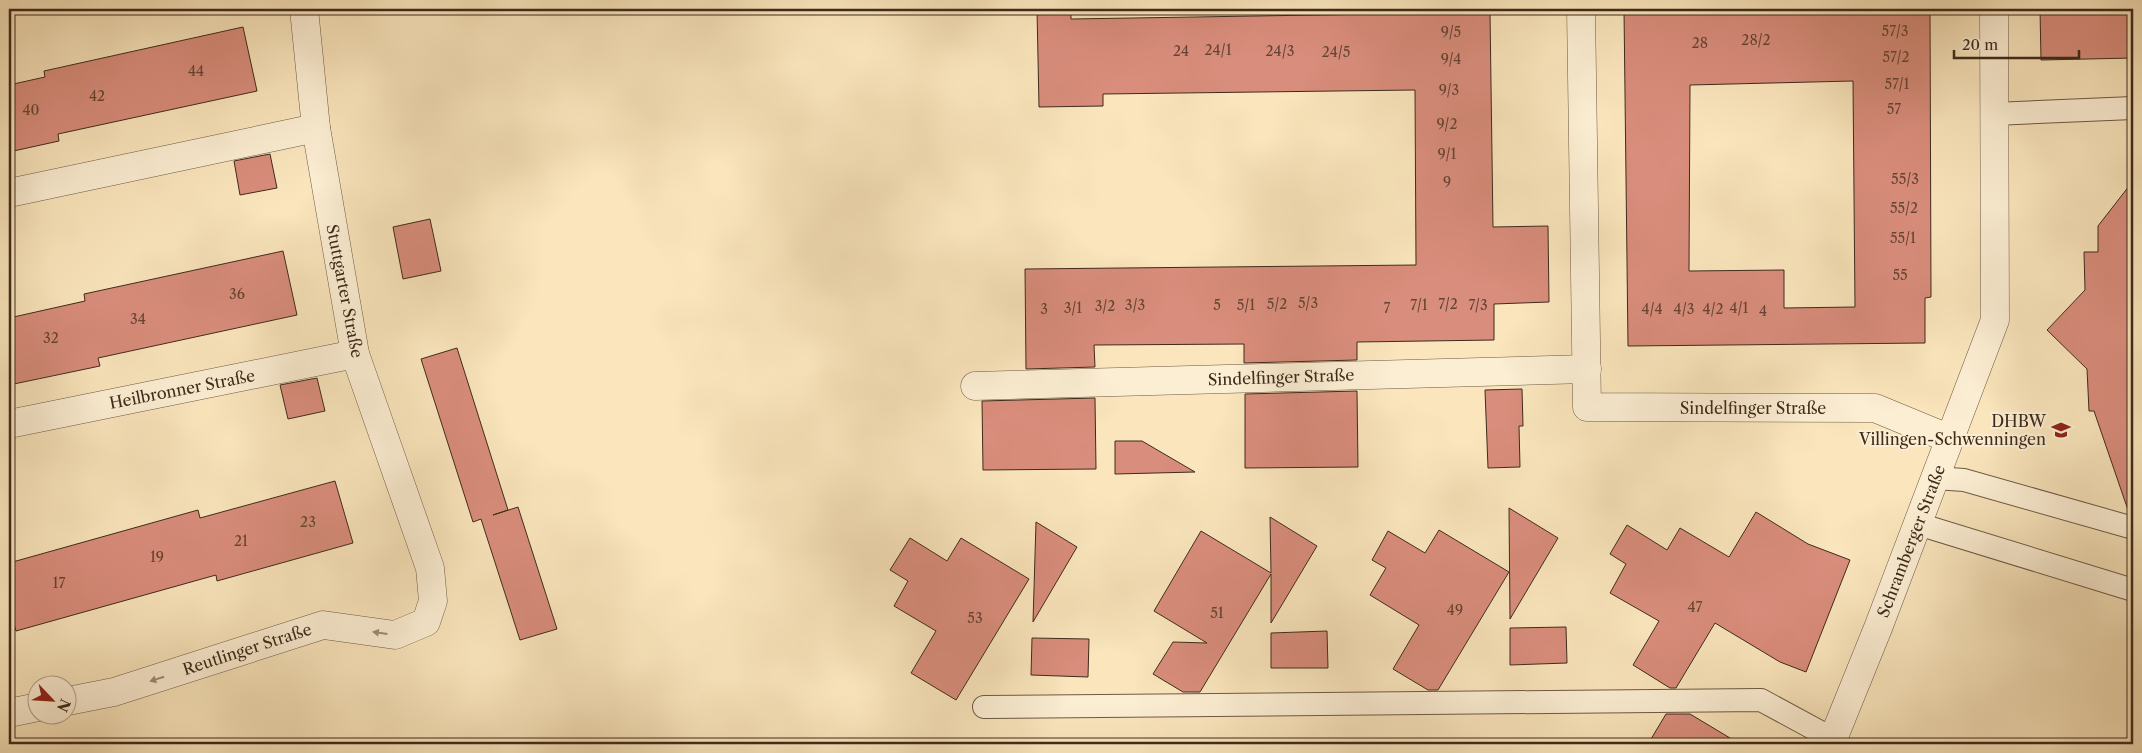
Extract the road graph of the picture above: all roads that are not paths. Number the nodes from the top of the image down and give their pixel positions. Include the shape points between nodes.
1 (304, 9) edge
2 (1581, 9) edge
3 (1994, 9) edge
4 (2133, 108) edge
5 (1994, 114) junction
6 (316, 128) junction
7 (9, 193) edge
8 (355, 354) junction
9 (1587, 369) junction
10 (975, 386) dead end
11 (9, 424) edge
12 (1950, 439) junction
13 (1935, 478) junction
14 (1918, 524) junction
15 (2133, 528) edge
16 (2133, 590) edge
17 (426, 622) joint
18 (78, 699) edge
19 (984, 707) dead end
20 (28, 709) edge
21 (9, 713) edge
22 (1832, 742) edge

1 - 6 street, Stuttgarter Straße
2 - 9 street, Sindelfinger Straße
3 - 5 street, Schramberger Straße
4 - 5 lane
5 - 12 street, Schramberger Straße via 1995,320
6 - 7 street
6 - 8 street, Stuttgarter Straße
8 - 11 street, Heilbronner Straße
8 - 17 street, Stuttgarter Straße via 430,568 433,601
9 - 10 street, Sindelfinger Straße
9 - 12 street, Sindelfinger Straße via 1587,407 1875,408
12 - 13 street, Schramberger Straße
13 - 14 street, Schramberger Straße
13 - 15 lane via 1964,480
14 - 16 lane
14 - 22 street, Schramberger Straße
17 -> 18 street, Reutlinger Straße via 395,635 323,625 114,692
19 - 22 lane via 1761,700
20 - 21 street

